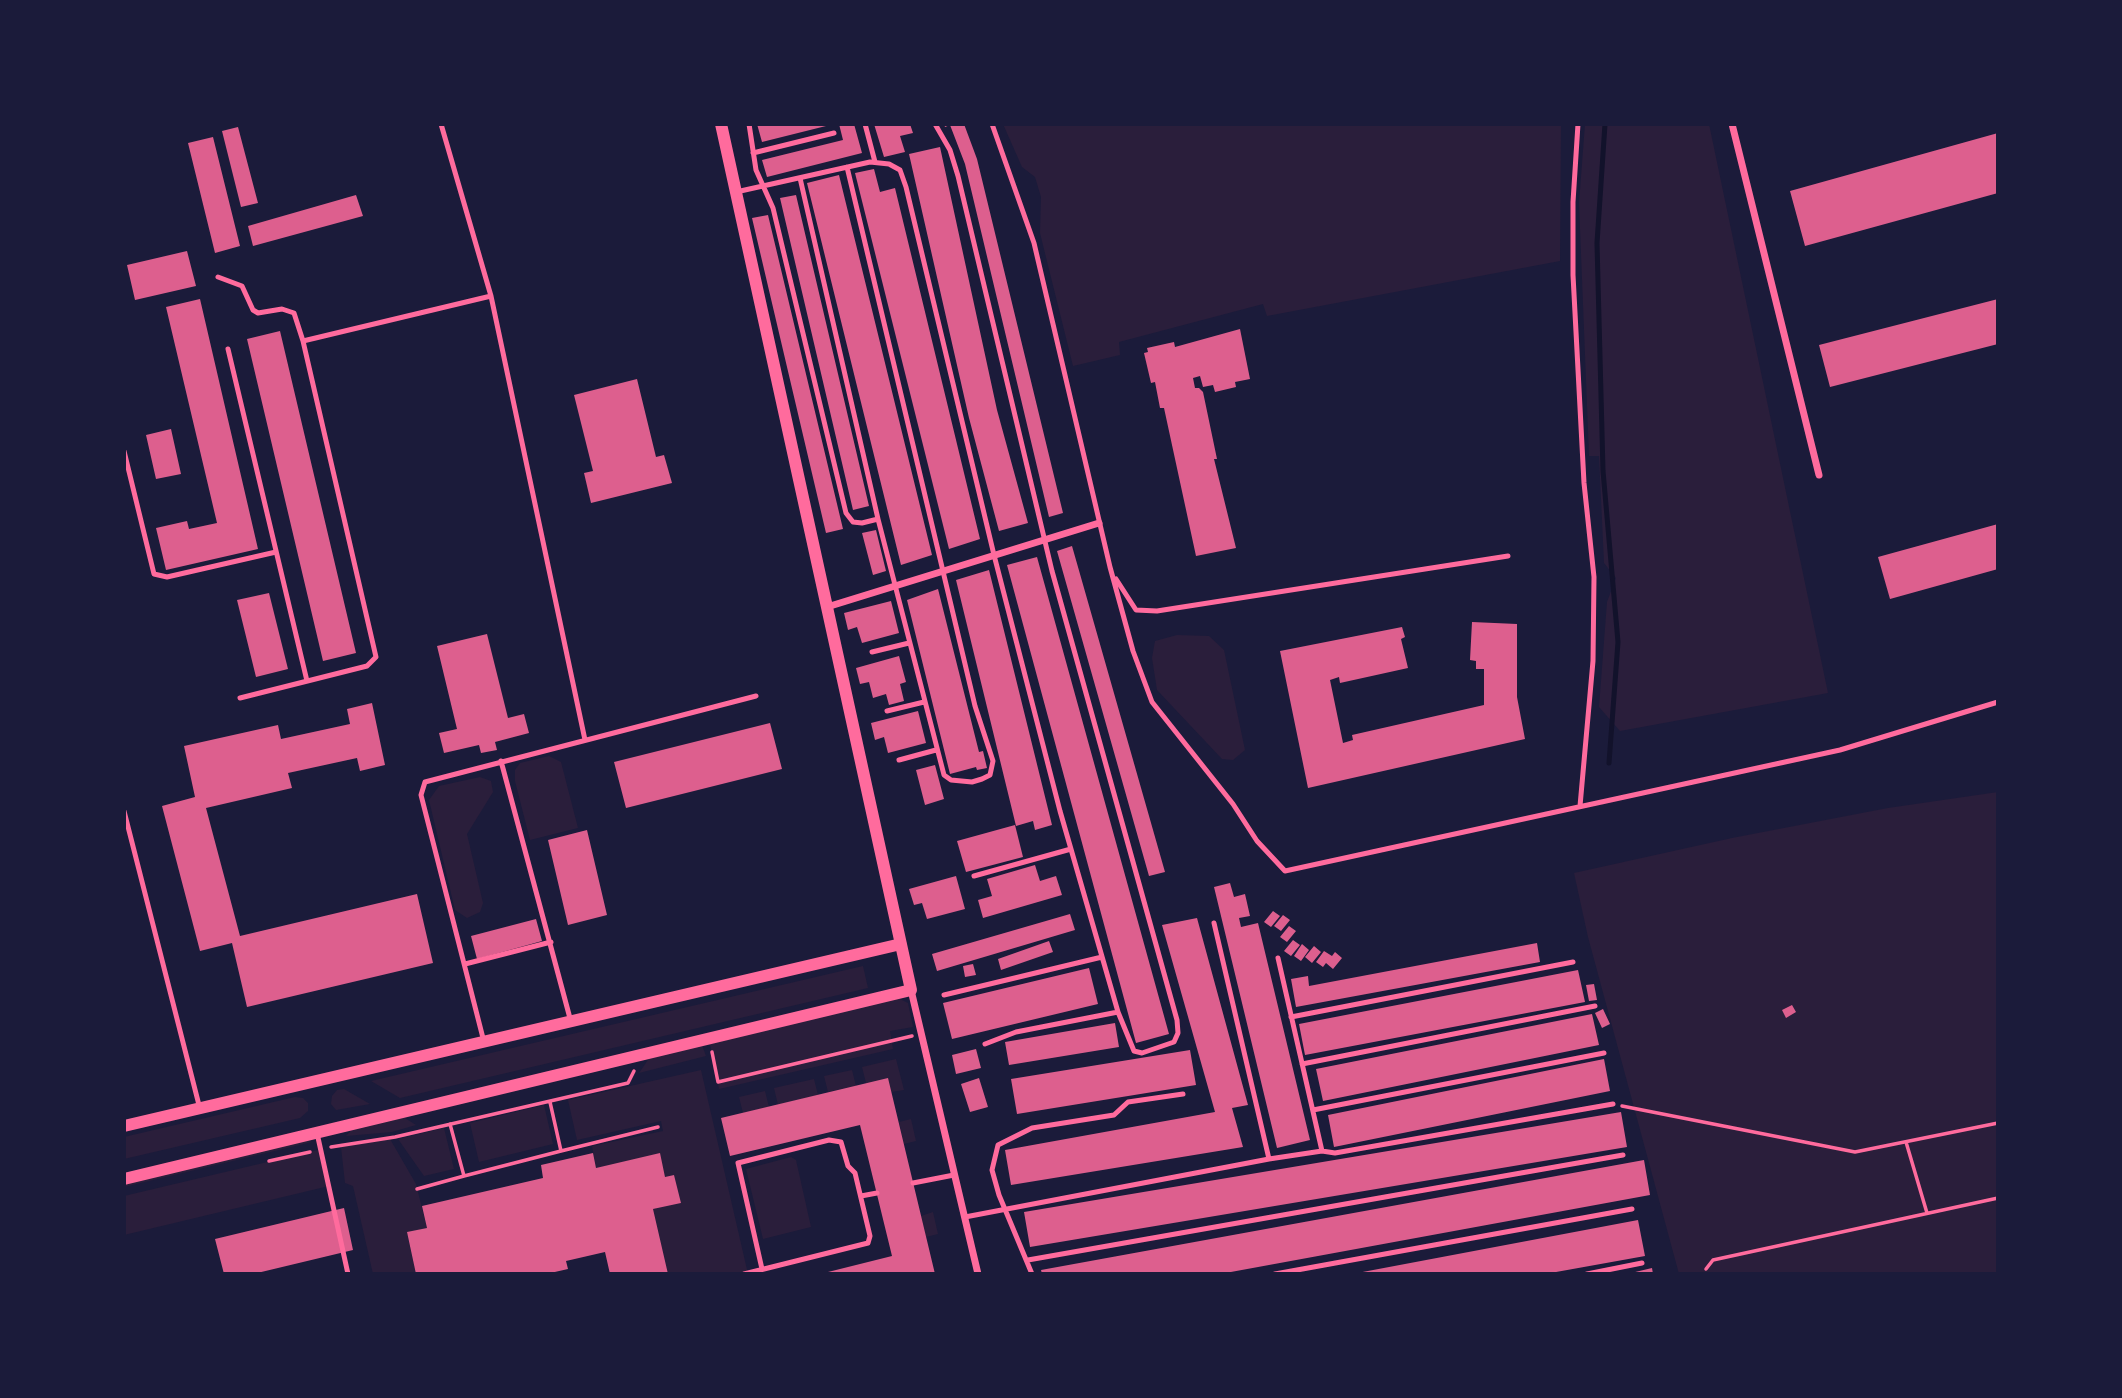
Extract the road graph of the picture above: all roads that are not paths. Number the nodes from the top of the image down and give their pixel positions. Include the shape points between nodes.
1 (441, 124) edge
2 (721, 124) edge
3 (749, 124) edge
4 (865, 124) edge
5 (934, 124) edge
6 (992, 124) edge
7 (1578, 124) edge
8 (1732, 124) edge
9 (834, 133) dead end
10 (752, 153) junction
11 (876, 163) junction
12 (847, 167) junction
13 (800, 178) junction
14 (763, 186) junction
15 (736, 192) junction
16 (218, 277) dead end
17 (491, 296) junction
18 (303, 341) junction
19 (228, 349) dead end
20 (124, 451) edge
21 (1819, 475) dead end
22 (878, 519) junction
23 (1099, 523) junction
24 (1044, 540) junction
25 (276, 552) junction
26 (994, 555) junction
27 (1508, 556) dead end
28 (1110, 566) junction
29 (943, 571) junction
30 (895, 586) junction
31 (826, 607) junction
32 (909, 643) junction
33 (872, 652) dead end
34 (307, 681) junction
35 (756, 696) dead end
36 (240, 698) dead end
37 (924, 702) junction
38 (1998, 702) edge
39 (887, 711) dead end
40 (584, 740) junction
41 (936, 750) junction
42 (899, 760) dead end
43 (500, 761) junction
44 (1580, 806) junction
45 (124, 811) edge
46 (1071, 849) junction
47 (974, 876) dead end
48 (1214, 923) dead end
49 (551, 942) junction
50 (901, 944) junction
51 (1102, 957) junction
52 (1278, 958) dead end
53 (1573, 962) dead end
54 (464, 964) junction
55 (911, 990) junction
56 (944, 995) dead end
57 (1595, 1006) dead end
58 (1118, 1012) junction
59 (1291, 1017) junction
60 (571, 1021) junction
61 (484, 1042) junction
62 (985, 1044) dead end
63 (1604, 1052) dead end
64 (1302, 1064) junction
65 (1183, 1094) dead end
66 (1614, 1104) road end
67 (200, 1109) junction
68 (1313, 1110) junction
69 (124, 1126) edge
70 (317, 1133) junction
71 (1322, 1151) junction
72 (1623, 1155) dead end
73 (1269, 1159) junction
74 (954, 1175) junction
75 (124, 1179) edge
76 (913, 1183) dead end
77 (877, 1192) dead end
78 (861, 1196) junction
79 (1632, 1209) dead end
80 (1005, 1210) junction
81 (965, 1217) junction
82 (1028, 1259) junction
83 (1642, 1263) dead end
84 (762, 1269) junction
85 (348, 1274) edge
86 (744, 1274) edge
87 (978, 1274) edge
88 (1032, 1274) edge
89 (1275, 1274) edge
90 (1587, 1274) edge

1 - 17 lane
2 - 15 street
3 - 10 lane
4 - 11 lane
5 - 24 lane via 950,150 958,176
6 - 23 lane via 1034,243
7 - 44 lane via 1573,275 1594,577 1593,661
8 - 21 street
9 - 10 lane
10 - 14 lane
11 - 12 lane
11 - 26 lane via 900,170 906,187
12 - 13 lane
12 - 29 lane
13 - 14 lane
13 - 22 lane
14 - 15 lane
14 - 22 lane via 773,208 846,513 853,522
15 - 31 street
16 - 18 lane via 242,286 258,313 282,309 295,313
17 - 18 lane
17 - 40 lane
18 - 34 lane via 376,650 367,666
19 - 25 lane
20 - 25 lane via 155,574 167,577
22 - 30 lane
23 - 24 street
23 - 28 lane
24 - 26 street
24 - 58 lane via 1178,1033 1174,1042 1142,1053 1134,1051
25 - 34 lane
26 - 29 street
26 - 46 lane
27 - 28 lane via 1157,611 1136,610
28 - 44 lane via 1152,702 1285,871
29 - 30 street
29 - 41 lane via 993,769 990,775 972,782 951,780 944,775
30 - 31 street
30 - 32 lane
31 - 50 street
32 - 33 lane
32 - 37 lane
34 - 36 lane
35 - 40 lane
37 - 39 lane
37 - 41 lane
38 - 44 lane via 1840,750
40 - 43 lane
41 - 42 lane
43 - 49 lane
43 - 54 lane via 431,779 422,788
45 - 67 lane
46 - 47 lane
46 - 51 lane
48 - 73 lane
49 - 54 lane
49 - 60 lane
50 - 55 street
50 - 60 street
51 - 56 lane
51 - 58 lane
52 - 59 lane
53 - 59 lane
54 - 61 lane
55 - 70 street
55 - 74 street
57 - 64 lane
58 - 62 lane via 1016,1032
59 - 64 lane
60 - 61 street
61 - 67 street
63 - 68 lane
64 - 68 lane
65 - 80 lane via 1128,1102 1114,1115 1032,1128 998,1145 992,1170
66 - 71 lane via 1335,1153
67 - 69 street
68 - 71 lane
70 - 75 street
70 - 85 lane
71 - 73 lane
72 - 82 lane
73 - 80 lane
74 - 76 lane
74 - 81 street
77 - 78 lane
78 - 84 lane via 868,1243
78 - 84 lane via 841,1142 829,1140 738,1163
79 - 89 lane
80 - 81 lane
80 - 82 lane
81 - 87 street
82 - 88 lane
83 - 90 lane
84 - 86 lane

